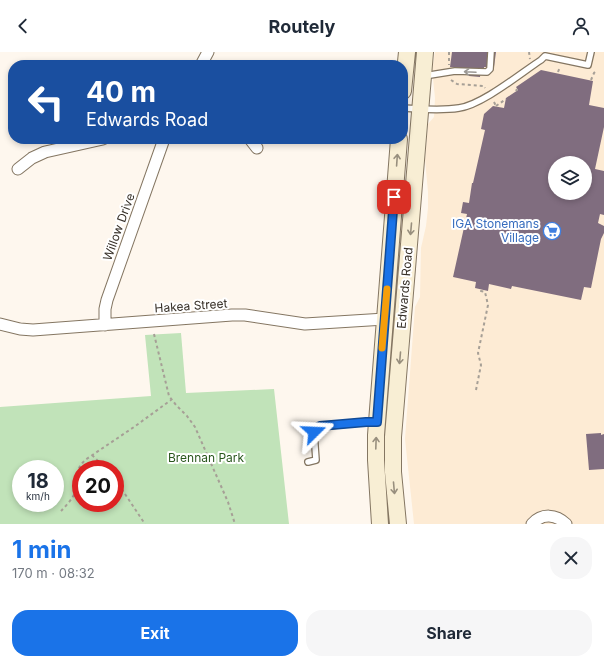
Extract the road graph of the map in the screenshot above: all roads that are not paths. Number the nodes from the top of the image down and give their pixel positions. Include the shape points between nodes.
1 (425, 52) edge
2 (492, 52) edge
3 (591, 52) edge
4 (423, 76) junction
5 (408, 108) edge
6 (420, 109) junction
7 (81, 144) edge
8 (162, 144) edge
9 (399, 144) edge
10 (18, 169) dead end
11 (384, 319) junction
12 (0, 324) edge
13 (105, 325) junction
14 (377, 422) junction
15 (308, 462) dead end
16 (380, 524) edge
17 (398, 524) edge
18 (532, 524) edge
19 (566, 524) edge

1 - 4 street, Edwards Road
2 -> 4 lane via 490,69 487,72 449,72
3 - 6 lane via 588,64 545,56 472,104 458,108
4 - 6 street, Edwards Road
5 - 6 lane
6 -> 17 street, Edwards Road via 393,437 393,472
7 - 10 street via 45,152
8 - 13 street, Willow Drive via 107,300
11 -> 9 street, Edwards Road
11 - 13 street, Hakea Street via 305,324 232,315
11 - 14 street, Edwards Road
12 - 13 street, Hakea Street via 33,330
14 - 15 lane via 317,427 314,432 316,457 314,461
16 -> 14 street, Edwards Road via 376,460
18 - 19 street via 538,518 550,515 556,516

